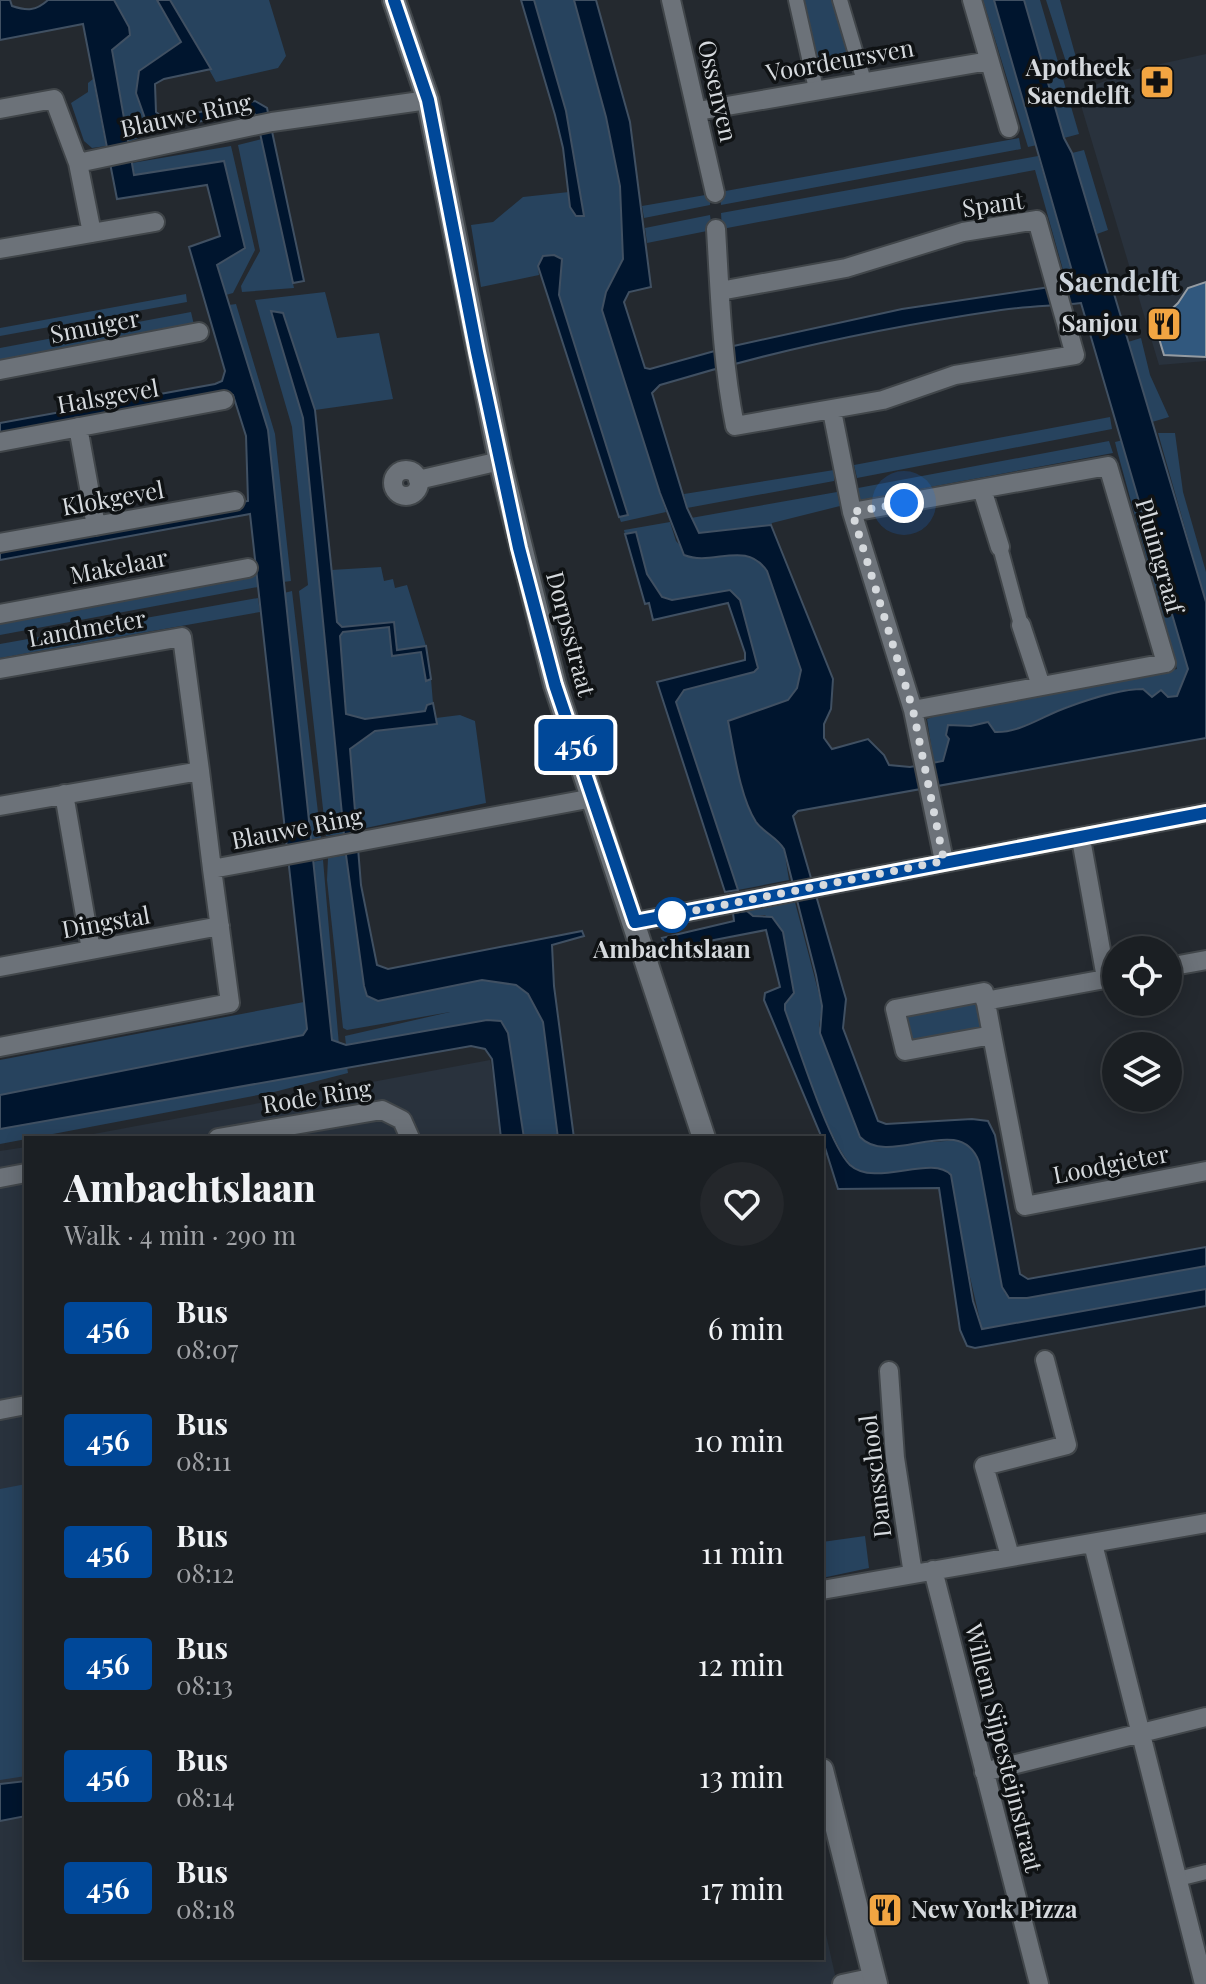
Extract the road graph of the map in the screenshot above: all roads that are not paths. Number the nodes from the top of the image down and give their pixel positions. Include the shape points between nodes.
1 (394, 0) edge
2 (671, 0) edge
3 (796, 0) edge
4 (840, 0) edge
5 (972, 0) edge
6 (989, 61) junction
7 (864, 81) junction
8 (816, 89) junction
9 (428, 100) junction
10 (0, 109) edge
11 (698, 111) junction
12 (1009, 128) dead end
13 (78, 163) junction
14 (715, 193) dead end
15 (155, 222) dead end
16 (716, 229) dead end
17 (92, 233) junction
18 (0, 249) edge
19 (720, 291) junction
20 (199, 332) dead end
21 (0, 370) edge
22 (224, 400) dead end
23 (832, 411) junction
24 (78, 427) junction
25 (0, 442) edge
26 (500, 461) junction
27 (418, 480) dead end
28 (982, 489) junction
29 (235, 501) dead end
30 (852, 512) junction
31 (96, 526) junction
32 (0, 543) edge
33 (1000, 547) joint
34 (248, 568) dead end
35 (0, 614) edge
36 (1021, 625) joint
37 (182, 637) joint
38 (0, 669) edge
39 (1041, 686) junction
40 (913, 710) junction
41 (200, 771) junction
42 (64, 794) junction
43 (593, 798) junction
44 (0, 806) edge
45 (1206, 813) edge
46 (1081, 839) junction
47 (944, 861) junction
48 (212, 869) junction
49 (635, 922) junction
50 (220, 926) junction
51 (1102, 936) edge
52 (91, 950) junction
53 (1206, 960) edge
54 (1182, 964) edge
55 (0, 967) edge
56 (1102, 980) edge
57 (985, 1001) junction
58 (992, 1035) junction
59 (0, 1047) edge
60 (230, 1136) edge
61 (409, 1136) edge
62 (703, 1136) edge
63 (1206, 1171) edge
64 (24, 1173) edge
65 (0, 1178) edge
66 (1045, 1360) dead end
67 (889, 1371) dead end
68 (24, 1405) edge
69 (0, 1410) edge
70 (1206, 1523) edge
71 (1093, 1544) junction
72 (1010, 1556) junction
73 (933, 1570) junction
74 (913, 1574) junction
75 (824, 1590) edge
76 (1206, 1717) edge
77 (1141, 1733) junction
78 (984, 1772) junction
79 (824, 1778) edge
80 (1206, 1872) edge
81 (1178, 1879) junction
82 (875, 1981) edge
83 (842, 1984) edge
84 (1039, 1984) edge
85 (1204, 1984) edge

1 - 9 street, Dorpsstraat
2 - 11 street, Ossenven
3 - 8 street
4 - 7 street
5 - 6 street
6 - 7 street, Voordeursven
6 - 12 street
7 - 8 street, Voordeursven
8 - 11 street, Voordeursven
9 - 13 street, Blauwe Ring via 272,122
9 - 26 street, Dorpsstraat
10 - 13 street via 54,99
11 - 14 street, Ossenven
13 - 17 street
15 - 17 street
16 - 19 street, Spant
17 - 18 street
19 - 23 street, Spant via 724,373 735,426
19 - 23 street, Spant via 846,268 963,232 1037,220 1075,355 955,375
20 - 21 street, Smuiger
22 - 24 street, Halsgevel
23 - 30 street
24 - 25 street, Halsgevel
24 - 31 street
26 - 27 street
26 - 43 street, Dorpsstraat via 555,685
28 - 30 street, Pluimgraaf
28 - 33 street
28 - 39 street, Pluimgraaf via 1108,466 1166,663
29 - 31 street, Klokgevel
30 - 40 street
31 - 32 street, Klokgevel
33 - 36 street
34 - 35 street, Makelaar
36 - 39 street
37 - 38 street, Landmeter
37 - 41 street, Blauwe Ring
39 - 40 street, Pluimgraaf
40 - 47 street
41 - 42 street
41 - 48 street, Blauwe Ring
42 - 44 street
42 - 52 street
43 - 48 street, Blauwe Ring
43 - 49 street, Dorpsstraat
45 - 46 street
46 - 47 street
46 - 51 street
47 - 49 street
48 - 50 street
49 - 62 street, Dorpsstraat
50 - 52 street, Dingstal
50 - 59 street via 230,1003
52 - 55 street, Dingstal
53 - 54 street
56 - 57 street
57 - 58 street
57 - 58 street via 984,992 895,1009 905,1051
58 - 63 street, Loodgieter via 1025,1206
60 - 61 street, Rode Ring via 382,1110 402,1120
64 - 65 street
66 - 72 street via 1067,1445 984,1466
67 - 74 street, Dansschool via 895,1458
68 - 69 street
70 - 71 street
71 - 72 street
71 - 77 street
72 - 73 street
73 - 74 street
73 - 78 street, Willem Sijpesteijnstraat
74 - 75 street
76 - 77 street
77 - 78 street
77 - 81 street
78 - 84 street, Willem Sijpesteijnstraat
79 - 82 street
80 - 81 street
81 - 85 street
82 - 83 street

